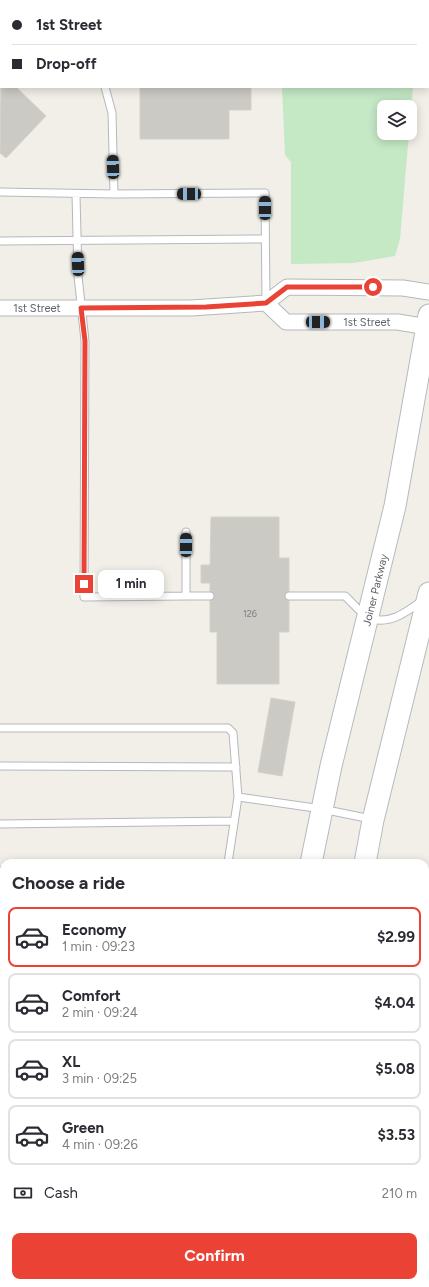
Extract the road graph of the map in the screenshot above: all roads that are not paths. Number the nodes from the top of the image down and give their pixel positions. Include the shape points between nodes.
1 (105, 88) edge
2 (0, 192) edge
3 (76, 194) junction
4 (114, 194) junction
5 (265, 239) junction
6 (77, 240) junction
7 (0, 241) edge
8 (429, 292) edge
9 (266, 303) junction
10 (0, 308) edge
11 (81, 308) junction
12 (428, 321) edge
13 (186, 532) dead end
14 (429, 594) edge
15 (186, 596) junction
16 (210, 596) dead end
17 (289, 596) dead end
18 (368, 617) junction
19 (0, 728) edge
20 (0, 766) edge
21 (236, 767) junction
22 (238, 798) junction
23 (322, 809) junction
24 (373, 820) junction
25 (234, 821) junction
26 (0, 824) edge
27 (229, 859) edge
28 (312, 859) edge
29 (365, 859) edge

1 - 4 lane via 112,113
2 - 3 lane
3 - 4 lane
3 - 6 lane
4 - 5 lane via 265,193
5 - 6 lane
5 - 9 lane
6 - 7 lane
6 - 11 lane
8 - 9 street via 403,288 287,287
9 - 11 street, 1st Street via 191,308
9 - 12 street, 1st Street via 286,322
10 - 11 street, 1st Street
11 - 15 lane via 85,341 84,597
12 - 18 main road, Joiner Parkway via 395,506
13 - 15 lane
14 - 18 lane via 403,615 382,620
14 - 24 main road
15 - 16 lane
17 - 18 lane via 345,596
18 - 23 main road, Joiner Parkway
19 - 21 lane via 228,728 233,733
20 - 21 lane
21 - 22 lane
22 - 23 lane
22 - 25 lane
23 - 24 lane
23 - 28 main road, Joiner Parkway
24 - 29 main road
25 - 26 lane
25 - 27 lane

